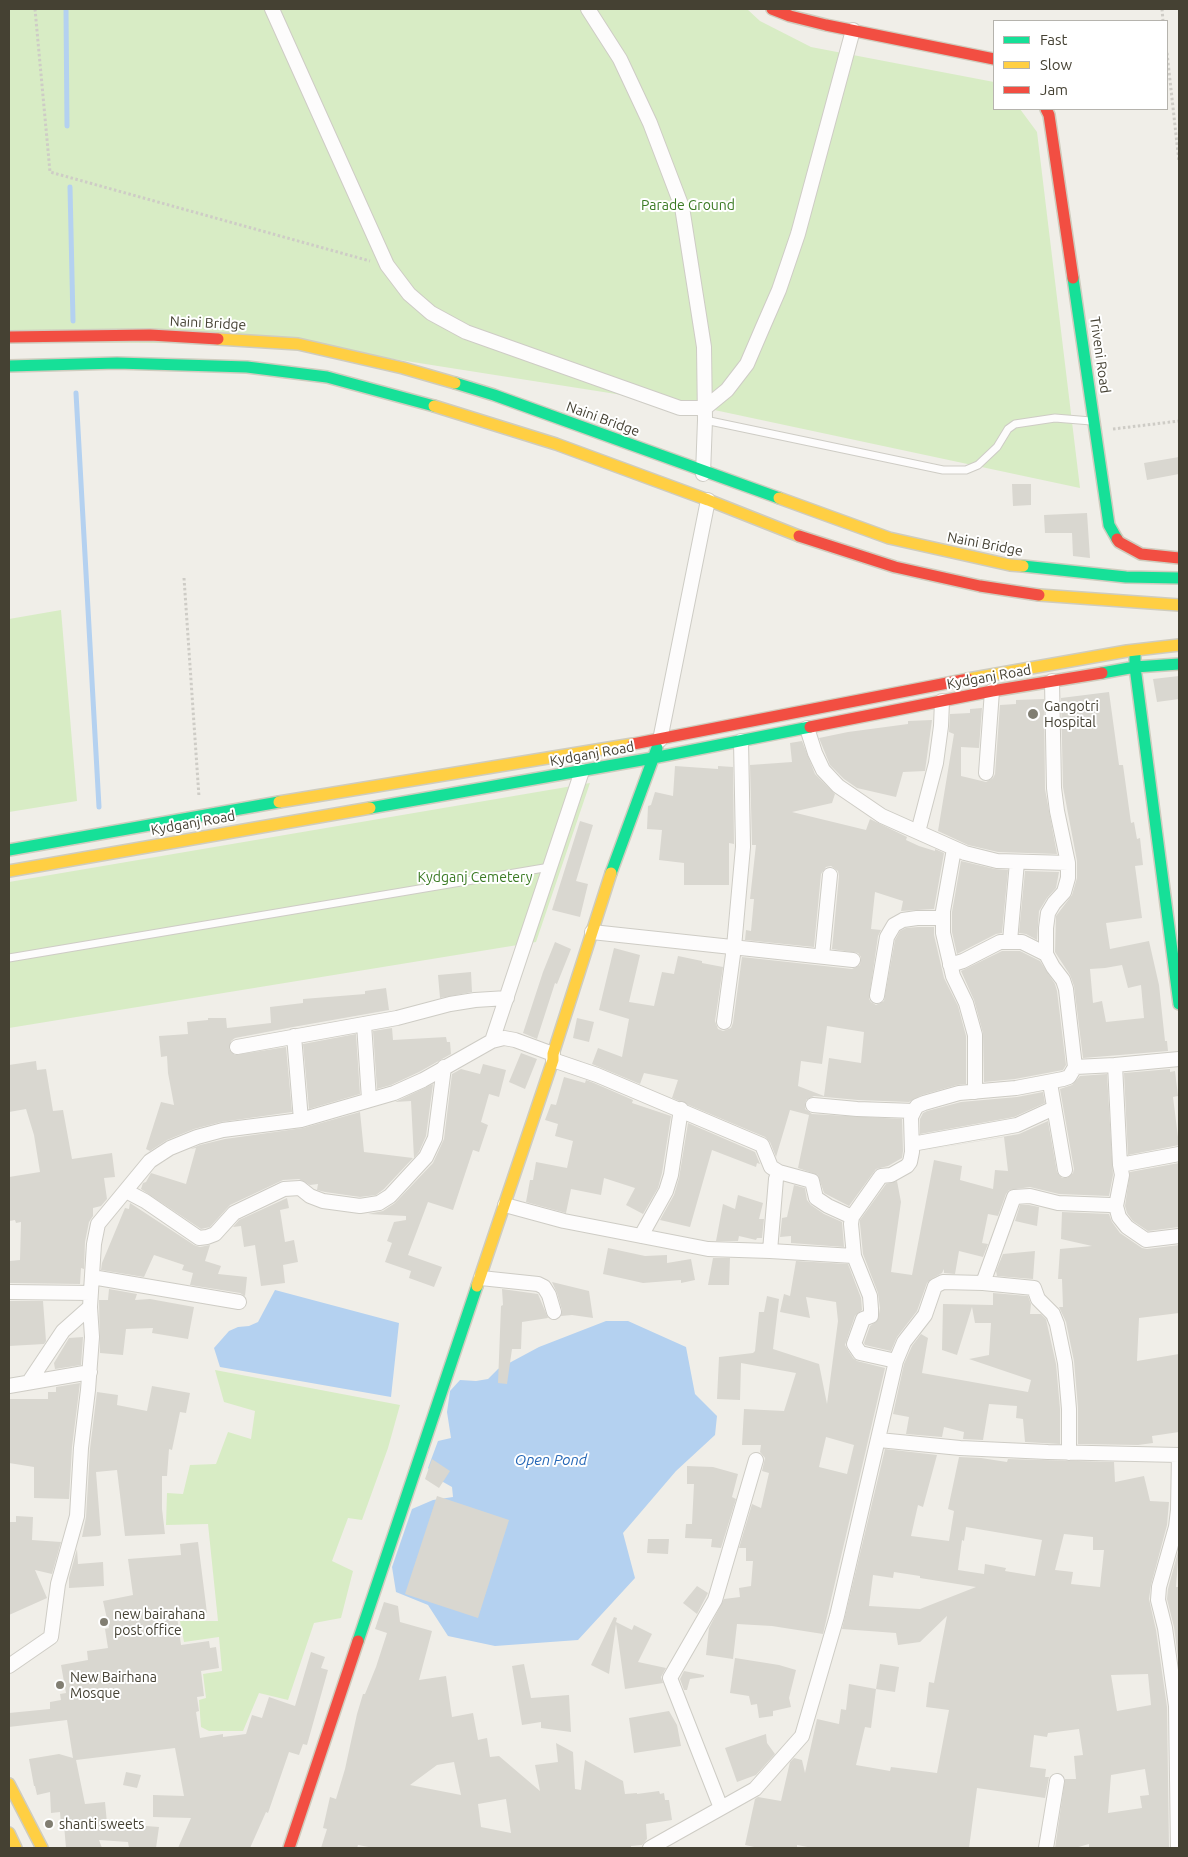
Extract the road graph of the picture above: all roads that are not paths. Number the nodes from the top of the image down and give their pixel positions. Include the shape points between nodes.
1 (272, 9) edge
2 (588, 9) edge
3 (772, 9) edge
4 (853, 30) junction
5 (993, 59) edge
6 (1046, 110) edge
7 (9, 337) edge
8 (9, 366) edge
9 (705, 414) junction
10 (1095, 426) junction
11 (704, 471) junction
12 (704, 499) junction
13 (1179, 558) edge
14 (1179, 578) edge
15 (1179, 605) edge
16 (1179, 645) edge
17 (1135, 650) junction
18 (1179, 664) edge
19 (1135, 667) junction
20 (1052, 681) junction
21 (992, 691) junction
22 (942, 701) junction
23 (807, 728) junction
24 (660, 740) junction
25 (741, 741) junction
26 (653, 758) junction
27 (582, 771) junction
28 (986, 774) dead end
29 (918, 832) junction
30 (954, 849) junction
31 (9, 850) edge
32 (1017, 862) junction
33 (1068, 863) junction
34 (550, 867) junction
35 (9, 871) edge
36 (830, 875) dead end
37 (943, 918) junction
38 (592, 932) junction
39 (1010, 941) junction
40 (734, 947) junction
41 (1046, 954) junction
42 (822, 956) junction
43 (9, 958) edge
44 (853, 960) dead end
45 (950, 965) junction
46 (877, 996) dead end
47 (507, 998) junction
48 (1179, 1004) edge
49 (724, 1022) dead end
50 (364, 1024) junction
51 (294, 1036) junction
52 (504, 1039) junction
53 (237, 1047) dead end
54 (553, 1057) junction
55 (1179, 1059) edge
56 (1115, 1066) junction
57 (444, 1067) junction
58 (1074, 1067) junction
59 (1050, 1083) junction
60 (975, 1092) junction
61 (369, 1100) junction
62 (814, 1105) dead end
63 (1054, 1108) junction
64 (681, 1109) junction
65 (914, 1112) junction
66 (301, 1120) junction
67 (912, 1144) junction
68 (1179, 1154) edge
69 (1120, 1165) junction
70 (1065, 1170) dead end
71 (779, 1172) junction
72 (126, 1191) junction
73 (505, 1205) junction
74 (1116, 1206) junction
75 (852, 1217) junction
76 (641, 1236) junction
77 (1179, 1236) edge
78 (770, 1251) junction
79 (854, 1256) junction
80 (92, 1277) junction
81 (480, 1278) junction
82 (983, 1283) junction
83 (9, 1292) edge
84 (90, 1300) junction
85 (239, 1302) dead end
86 (554, 1312) dead end
87 (896, 1361) junction
88 (90, 1372) junction
89 (29, 1382) junction
90 (9, 1386) edge
91 (879, 1440) junction
92 (1069, 1452) junction
93 (1179, 1455) edge
94 (756, 1460) dead end
95 (9, 1666) edge
96 (1057, 1781) dead end
97 (9, 1784) edge
98 (721, 1808) junction
99 (9, 1833) edge
100 (16, 1848) edge
101 (42, 1848) edge
102 (289, 1848) edge
103 (650, 1848) edge
104 (1046, 1848) edge
105 (1178, 1848) edge

1 - 9 street via 387,265 408,294 431,313 466,332
2 - 9 street via 620,59 682,207 704,347
3 - 4 main road
4 - 5 main road
4 - 9 street via 798,234 779,290 746,364
6 - 10 main road, Triveni Road
7 - 11 main road, Naini Bridge via 150,335 298,344 403,368 494,395
8 - 12 main road via 117,363 247,367 327,377 485,421
9 - 10 lane via 943,470 966,470 978,465 1015,424 1055,418
9 - 11 street
10 - 13 main road, Triveni Road via 1109,525 1120,542 1141,554
11 - 12 street
11 - 14 main road, Naini Bridge via 908,543 1010,565 1126,577
12 - 15 main road via 816,543 895,567 980,586 1051,597
12 - 24 street
16 - 17 main road, Kydganj Road
17 - 19 main road
17 - 24 main road, Kydganj Road via 991,674
18 - 19 main road, Kydganj Road
19 - 20 main road, Kydganj Road
19 - 48 main road
20 - 21 main road, Kydganj Road
20 - 33 street via 1054,788
21 - 22 main road, Kydganj Road
21 - 28 street
22 - 23 main road, Kydganj Road
22 - 29 street via 936,763
23 - 25 main road, Kydganj Road
23 - 29 street via 823,770 838,786 882,816
24 - 26 main road
24 - 31 main road, Kydganj Road via 200,815
25 - 26 main road, Kydganj Road
25 - 40 street via 743,847
26 - 27 main road, Kydganj Road
26 - 38 main road
27 - 34 street
27 - 35 main road, Kydganj Road
29 - 30 street
30 - 32 street via 997,861
30 - 37 street
32 - 33 street
32 - 39 street
33 - 41 street via 1067,885 1048,913
34 - 43 lane
34 - 47 street
36 - 42 street
37 - 45 street
37 - 46 street via 903,920 894,925 887,937
38 - 40 street
38 - 54 main road
39 - 41 street via 1022,942
39 - 45 street via 1000,942
40 - 42 street
40 - 49 street
41 - 58 street via 1066,989
42 - 44 street
45 - 60 street via 974,1035
47 - 50 street via 450,1004
47 - 52 street
50 - 51 street
50 - 61 street
51 - 53 street
51 - 66 street
52 - 54 street
52 - 57 street
54 - 64 street
54 - 73 main road
55 - 56 street
56 - 58 street
56 - 69 street
57 - 61 street via 394,1093
57 - 72 street via 435,1138 426,1157 390,1196 379,1202 360,1206 323,1201 300,1188 284,1189 234,1213 215,1234 199,1238
58 - 59 street via 1069,1077
59 - 60 street
59 - 63 street
60 - 65 street via 924,1103
61 - 66 street
62 - 65 street
63 - 67 street via 1017,1126
63 - 70 street
64 - 71 street via 762,1145 771,1167
64 - 76 street via 666,1191
65 - 67 street via 911,1117
66 - 72 street via 197,1136 170,1148 150,1162
67 - 75 street via 907,1166 891,1175 881,1176
68 - 69 street
69 - 74 street via 1122,1175
71 - 75 street via 812,1181 816,1198
71 - 78 street
72 - 80 street via 98,1224
73 - 76 street via 546,1217
73 - 81 main road
74 - 77 street via 1119,1218 1127,1228 1146,1240
74 - 82 street via 1014,1197
75 - 79 street
76 - 78 street via 708,1249
78 - 79 street
79 - 87 street via 870,1296 871,1316 863,1319 854,1344 860,1352
80 - 84 street
80 - 85 street
81 - 86 street via 538,1284 549,1295
81 - 102 main road
82 - 87 street via 943,1282 935,1286 925,1314 904,1342
82 - 92 street via 1034,1288 1038,1300 1053,1314 1065,1363
83 - 84 street
84 - 88 street
84 - 89 street via 63,1331
87 - 91 street
88 - 89 street
88 - 95 street via 77,1516 58,1584 51,1637
89 - 90 street
91 - 92 street via 960,1448
91 - 98 street via 837,1616 802,1736 755,1788
92 - 93 street
93 - 105 street via 1176,1527 1158,1600 1176,1706
94 - 98 street via 715,1600 670,1678
96 - 104 street
97 - 101 main road
98 - 103 street
99 - 100 main road

